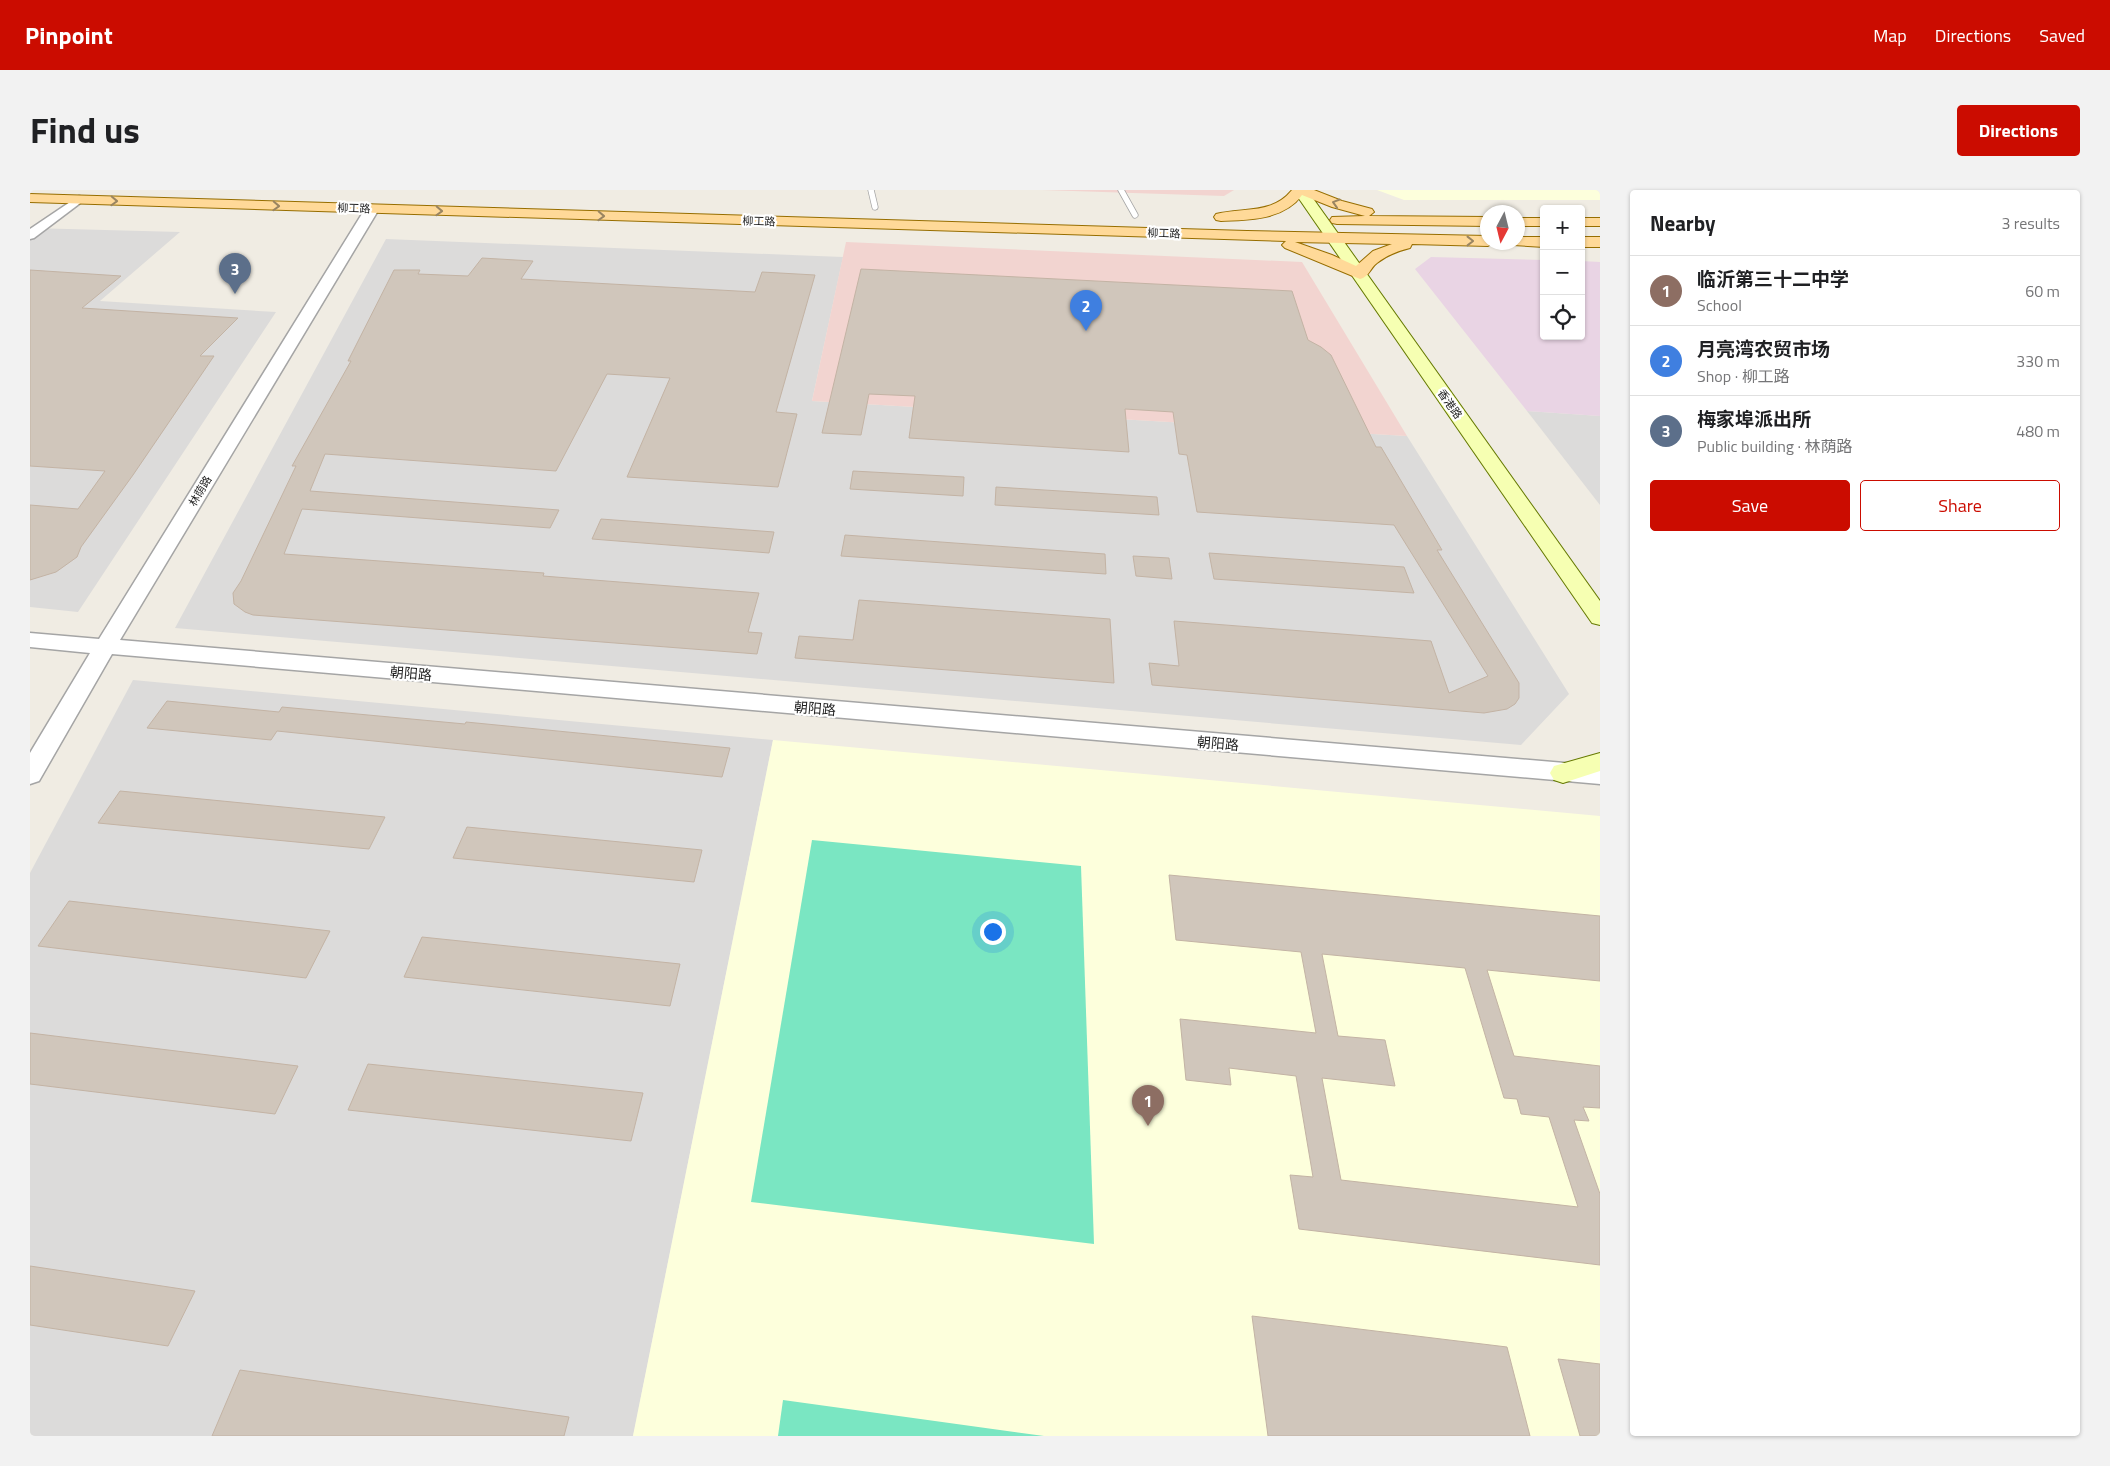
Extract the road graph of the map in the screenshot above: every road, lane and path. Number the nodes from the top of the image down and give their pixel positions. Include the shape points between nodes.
1 (871, 190) edge
2 (1121, 190) edge
3 (1300, 190) edge
4 (30, 198) edge
5 (80, 200) junction
6 (378, 200) junction
7 (870, 207) junction
8 (894, 208) dead end
9 (1116, 214) dead end
10 (1135, 215) junction
11 (1154, 215) dead end
12 (1320, 219) junction
13 (1435, 222) junction
14 (1480, 222) edge
15 (1525, 222) edge
16 (1540, 222) edge
17 (1585, 222) edge
18 (1600, 222) edge
19 (874, 224) junction
20 (30, 235) edge
21 (1247, 236) junction
22 (1334, 238) junction
23 (1436, 241) junction
24 (1480, 241) edge
25 (1525, 242) edge
26 (1540, 242) edge
27 (1585, 242) edge
28 (1600, 242) edge
29 (1360, 274) junction
30 (1600, 618) edge
31 (30, 640) edge
32 (105, 647) junction
33 (1600, 762) edge
34 (1563, 773) junction
35 (30, 774) edge
36 (1600, 775) edge
37 (1600, 782) edge

1 - 7 lane
2 - 10 lane
3 - 12 main road, 香港路
3 - 12 main road via 1291,200 1274,208 1250,215 1216,217
13 -> 3 main road via 1368,212
4 - 5 main road, 柳工路
5 -> 6 main road, 柳工路
5 - 20 street
6 -> 19 main road, 柳工路
6 - 32 street, 林荫路
7 - 8 main road
7 - 19 main road
9 - 10 main road, 柳工路
10 - 11 main road, 柳工路
12 - 13 main road
12 - 22 main road, 香港路
13 - 14 main road
15 - 16 main road
17 - 18 main road
19 - 21 main road, 柳工路
21 - 22 main road, 柳工路
21 - 29 main road via 1314,253
22 - 23 main road, 柳工路
22 - 29 main road, 香港路
23 -> 24 main road, 柳工路
23 - 29 main road via 1383,251 1364,266
25 - 26 main road
27 - 28 main road
29 - 30 main road, 香港路
31 - 32 street, 朝阳路
32 - 34 street, 朝阳路
32 - 35 street, 林荫路
33 - 34 main road
34 - 36 street, 朝阳路
34 - 37 main road

